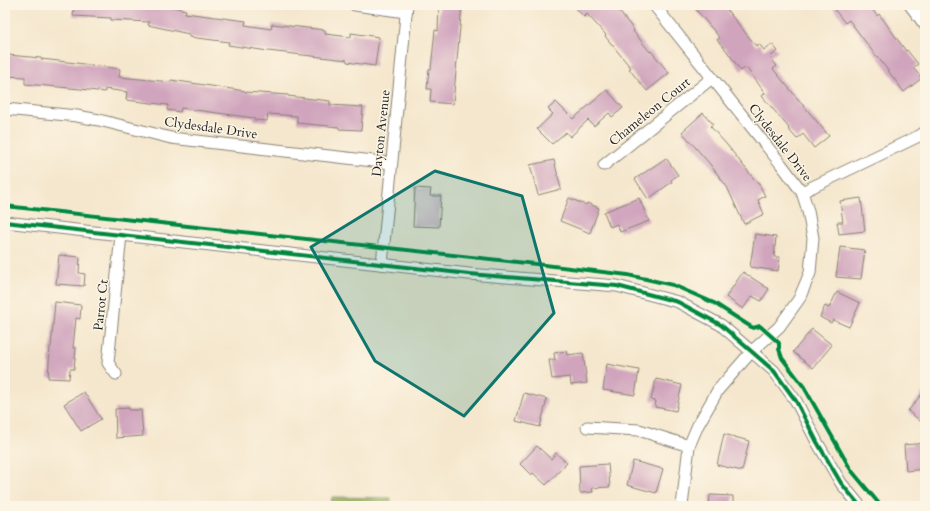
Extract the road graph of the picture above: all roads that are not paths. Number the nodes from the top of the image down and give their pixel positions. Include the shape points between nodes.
1 (355, 5) edge
2 (654, 5) edge
3 (910, 5) edge
4 (407, 8) edge
5 (925, 25) edge
6 (712, 78) junction
7 (5, 108) edge
8 (925, 132) edge
9 (392, 163) junction
10 (604, 165) dead end
11 (802, 192) junction
12 (5, 222) edge
13 (121, 235) junction
14 (382, 264) junction
15 (752, 352) junction
16 (116, 374) dead end
17 (587, 427) dead end
18 (689, 446) junction
19 (682, 506) edge
20 (860, 506) edge

1 - 4 street
2 - 6 street, Clydesdale Drive
3 - 5 street
4 - 9 street, Dayton Avenue
6 - 10 street, Chameleon Court
6 - 11 street, Clydesdale Drive
7 - 9 street, Clydesdale Drive via 77,116 171,138
8 - 11 street
9 - 14 street, Dayton Avenue
11 - 15 street, Clydesdale Drive via 813,238 810,273 799,299 779,326
12 - 13 street
13 - 14 street
13 - 16 street, Parrot Ct via 108,362
14 - 15 street via 617,286 678,302 721,326
15 - 18 street, Clydesdale Drive via 718,390
15 - 20 street via 774,371 796,402 841,483
17 - 18 street via 639,430
18 - 19 street, Clydesdale Drive

